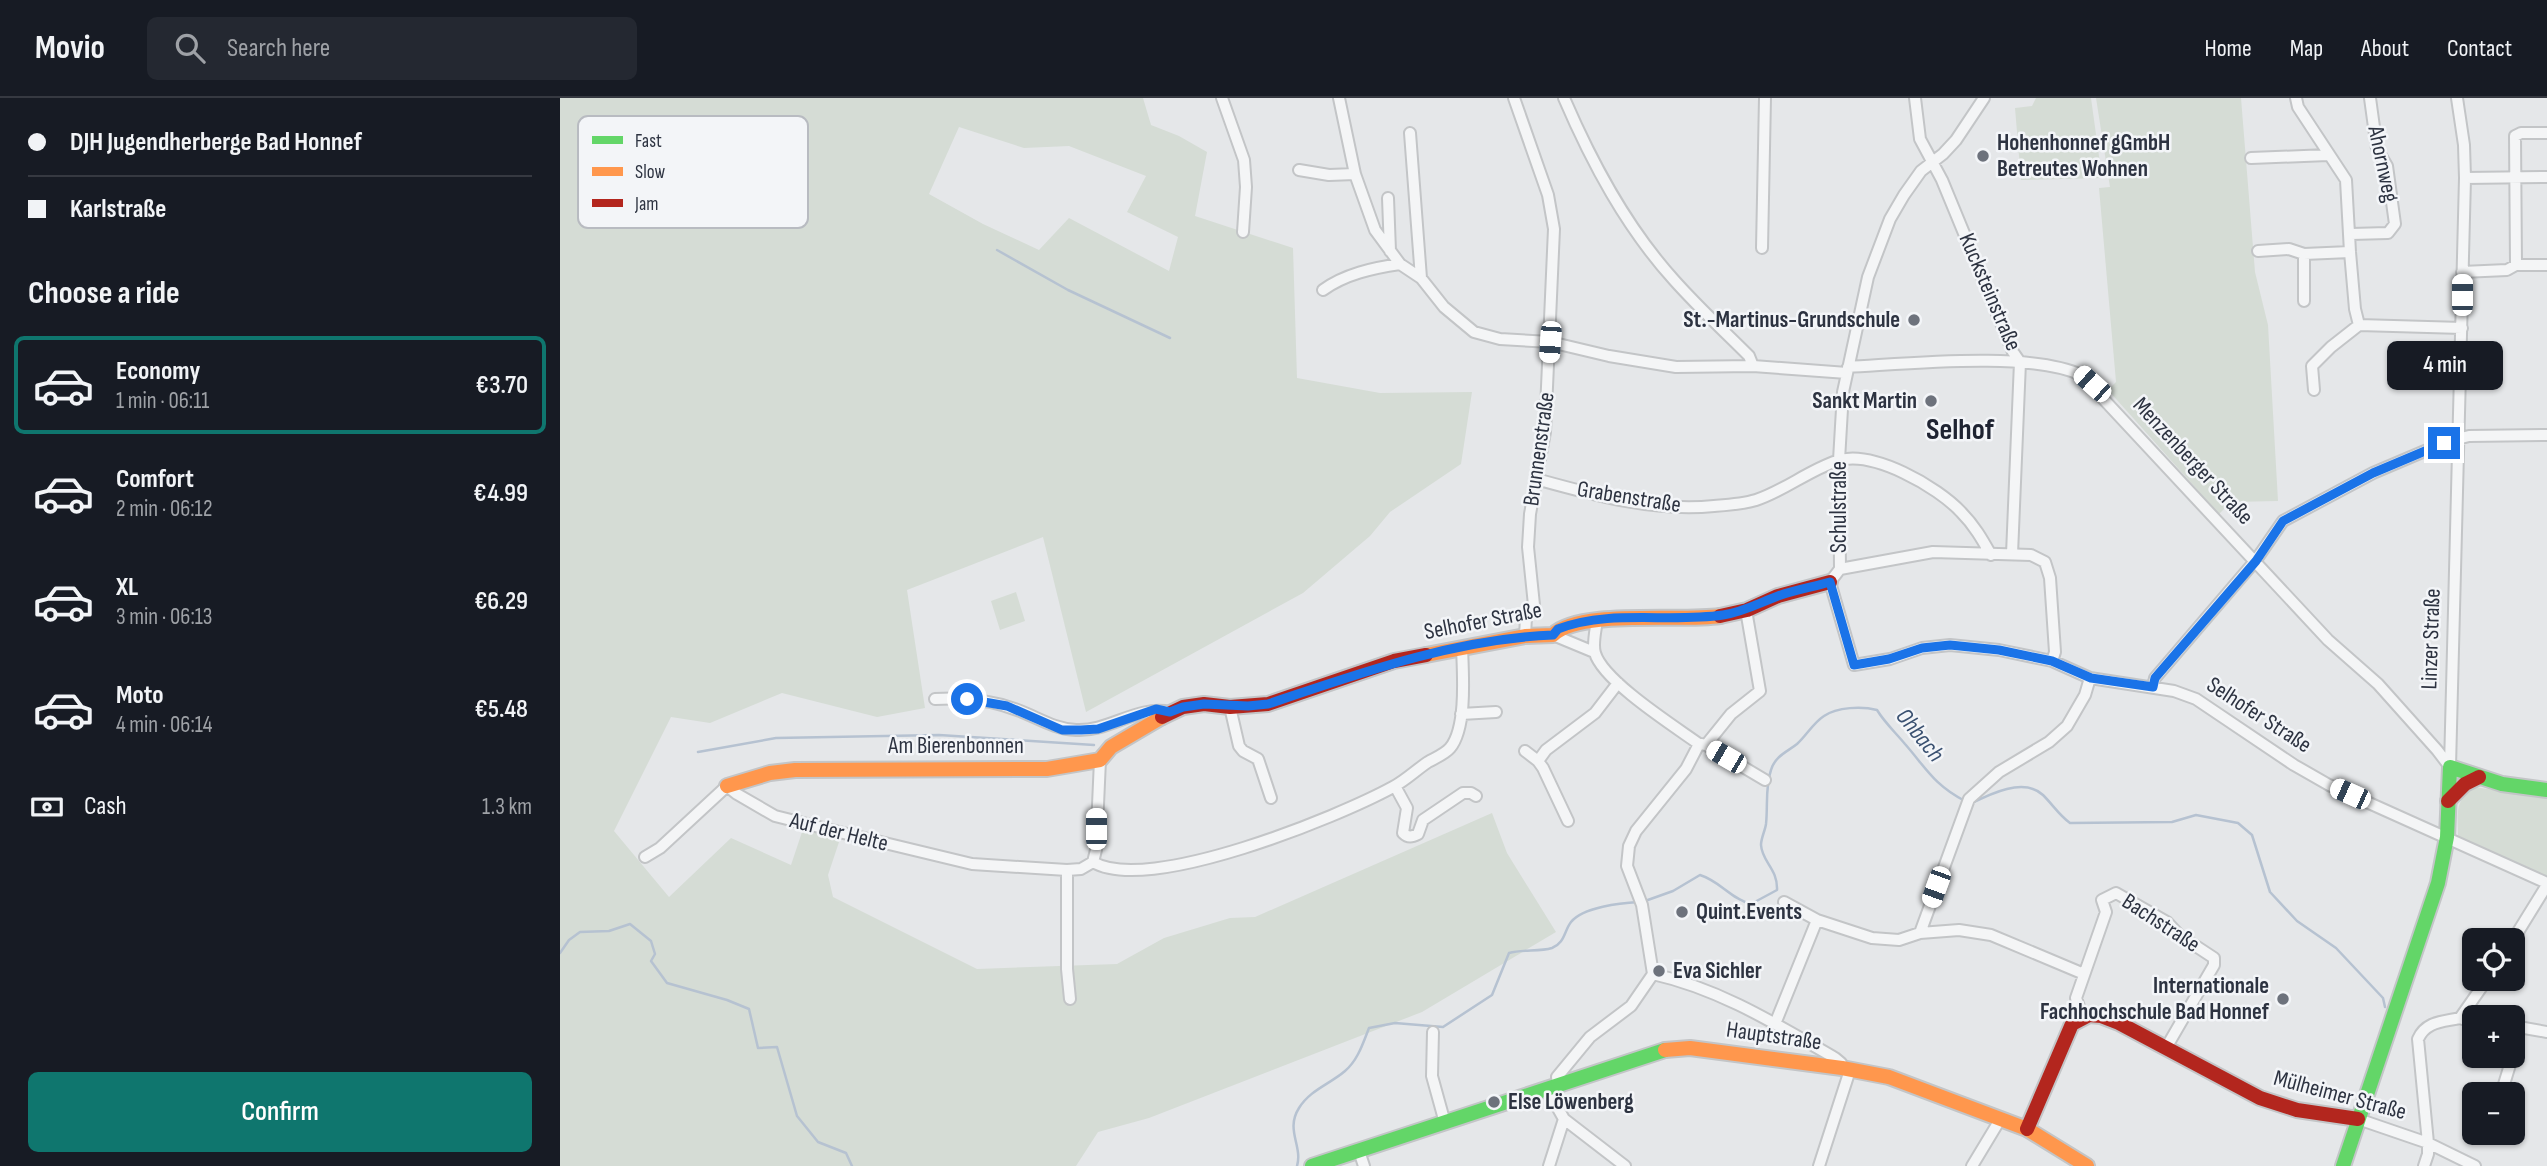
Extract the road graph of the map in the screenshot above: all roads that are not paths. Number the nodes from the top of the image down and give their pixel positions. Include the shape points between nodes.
1 (1222, 98) edge
2 (1339, 98) edge
3 (1514, 98) edge
4 (1564, 98) edge
5 (1765, 98) edge
6 (1915, 98) edge
7 (1984, 98) edge
8 (2296, 98) edge
9 (2370, 98) edge
10 (2457, 98) edge
11 (1410, 133) dead end
12 (2547, 133) edge
13 (2328, 155) junction
14 (2252, 158) dead end
15 (1933, 161) junction
16 (1299, 170) dead end
17 (1355, 174) junction
18 (2515, 177) junction
19 (2547, 177) edge
20 (2465, 178) junction
21 (1388, 198) dead end
22 (1243, 232) dead end
23 (2351, 234) junction
24 (1762, 248) dead end
25 (2258, 251) dead end
26 (2350, 252) junction
27 (1391, 254) junction
28 (2304, 254) junction
29 (1400, 264) junction
30 (2516, 265) junction
31 (2547, 265) edge
32 (2462, 272) junction
33 (1421, 278) junction
34 (1323, 290) dead end
35 (2304, 301) dead end
36 (2359, 325) junction
37 (2462, 328) junction
38 (1550, 342) junction
39 (2020, 362) junction
40 (1756, 366) junction
41 (1847, 370) junction
42 (2314, 390) dead end
43 (2547, 435) edge
44 (2459, 439) junction
45 (1839, 460) junction
46 (1536, 479) junction
47 (2011, 554) junction
48 (1991, 555) junction
49 (2256, 561) junction
50 (1840, 569) junction
51 (1830, 582) junction
52 (1746, 610) junction
53 (1597, 620) junction
54 (1553, 635) junction
55 (1525, 636) junction
56 (1462, 648) junction
57 (1594, 652) junction
58 (2052, 661) junction
59 (2091, 678) junction
60 (1618, 683) junction
61 (2153, 687) junction
62 (935, 699) dead end
63 (1230, 706) junction
64 (1170, 712) junction
65 (1496, 712) dead end
66 (1461, 714) junction
67 (1702, 745) junction
68 (1525, 751) dead end
69 (1100, 760) junction
70 (1538, 761) junction
71 (2450, 768) junction
72 (2479, 777) junction
73 (1765, 780) dead end
74 (727, 786) junction
75 (1395, 786) junction
76 (2547, 790) edge
77 (1476, 796) dead end
78 (1271, 798) dead end
79 (2448, 801) junction
80 (1568, 821) dead end
81 (2446, 837) junction
82 (645, 857) dead end
83 (1093, 862) junction
84 (1067, 870) junction
85 (2547, 884) edge
86 (1784, 902) dead end
87 (1817, 920) junction
88 (2520, 928) edge
89 (1920, 933) junction
90 (1653, 974) junction
91 (2084, 974) junction
92 (2479, 991) edge
93 (1070, 999) dead end
94 (2082, 1016) junction
95 (2460, 1018) joint
96 (1775, 1024) junction
97 (2525, 1028) edge
98 (1433, 1032) dead end
99 (2547, 1032) edge
100 (2166, 1048) junction
101 (1846, 1069) junction
102 (1552, 1087) junction
103 (2001, 1118) junction
104 (1564, 1119) junction
105 (2358, 1119) junction
106 (1445, 1123) junction
107 (2027, 1129) junction
108 (2427, 1143) junction
109 (1360, 1151) junction
110 (1613, 1158) junction
111 (1312, 1166) edge
112 (1364, 1166) edge
113 (1549, 1166) edge
114 (1603, 1166) edge
115 (1625, 1166) edge
116 (1819, 1166) edge
117 (1972, 1166) edge
118 (2087, 1166) edge
119 (2343, 1166) edge
120 (2424, 1166) edge
121 (2475, 1166) edge

1 - 22 street via 1244,160
2 - 17 street, Menzenberger Straße
3 - 38 street, Brunnenstraße via 1554,229
4 - 40 street via 1595,166 1642,241
5 - 24 street
6 - 15 street, Kucksteinstraße via 1920,139
7 - 15 street, Schulstraße via 1956,140
8 - 13 street
9 - 23 street, Ahornweg via 2395,224 2388,233
10 - 20 street, Linzer Straße
11 - 33 street
12 - 18 street via 2515,136
13 - 14 street
13 - 23 street via 2346,180
15 - 39 street, Kucksteinstraße
15 - 41 street, Schulstraße via 1904,195 1876,251
16 - 17 street
17 - 27 street, Menzenberger Straße via 1375,230
18 - 19 street
18 - 20 street
18 - 30 street
20 - 32 street, Linzer Straße
21 - 27 street
23 - 26 street
25 - 28 street via 2289,249
26 - 28 street
26 - 36 street
27 - 29 street, Menzenberger Straße
28 - 35 street
29 - 33 street, Menzenberger Straße
29 - 34 street via 1354,274
30 - 31 street
30 - 32 street via 2507,270
32 - 37 street, Linzer Straße
33 - 38 street, Menzenberger Straße via 1444,307 1474,332 1500,339
36 - 37 street
36 - 42 street via 2312,366
37 - 44 street, Linzer Straße
38 - 40 street, Menzenberger Straße via 1676,367
38 - 46 street, Brunnenstraße via 1545,432
39 - 41 street, Menzenberger Straße via 1940,362
39 - 47 street, Kucksteinstraße
39 - 49 street, Menzenberger Straße via 2081,375
40 - 41 street, Menzenberger Straße
41 - 45 street, Schulstraße
43 - 44 street
44 - 49 street via 2373,473 2283,521
44 - 71 street, Linzer Straße
45 - 46 street, Grabenstraße via 1756,500 1714,506 1642,504
45 - 48 street via 1880,463 1936,491 1966,517
45 - 50 street, Schulstraße
46 - 55 street, Brunnenstraße via 1528,547 1534,605 1526,617
47 - 48 street
47 - 58 street via 2031,555 2045,562 2055,652
48 - 50 street via 1933,552
49 - 61 street via 2155,678
49 - 71 street, Menzenberger Straße via 2328,640 2378,684
50 - 51 street, Schulstraße
51 - 52 main road, Selhofer Straße
51 - 58 street, Schulstraße via 1854,665 1950,645
52 - 53 main road, Selhofer Straße via 1686,620
52 - 67 street via 1760,691
53 - 54 main road, Selhofer Straße via 1568,625
53 - 57 street
54 - 55 main road, Selhofer Straße
54 - 57 street
55 - 56 main road, Selhofer Straße
56 - 63 main road, Selhofer Straße via 1394,661 1268,704
56 - 66 street
57 - 60 street
58 - 59 street, Selhofer Straße
59 - 61 street, Selhofer Straße
59 - 89 street via 2067,726 1999,772 1968,802
60 - 67 street
60 - 70 street via 1595,713
61 - 81 street, Selhofer Straße via 2196,699 2329,785
62 - 64 street, Selhofer Straße via 987,701 1062,730 1098,729 1156,709
63 - 64 main road, Selhofer Straße via 1204,704
63 - 78 street via 1239,746 1258,759
64 - 69 main road via 1111,747
65 - 66 street
66 - 75 street via 1450,750
67 - 73 street
67 - 90 street via 1629,846 1627,866 1641,902
68 - 70 street
69 - 74 main road, Am Bierenbonnen via 1047,769 795,770
69 - 83 street
70 - 80 street
71 - 72 main road
71 - 79 main road, Linzer Straße
72 - 76 main road
72 - 79 main road
74 - 82 street
74 - 84 street, Auf der Helte via 775,816 849,835 972,864
75 - 77 street via 1407,808 1403,833 1412,837 1423,820 1463,793
75 - 83 street via 1319,822 1240,850 1179,864 1123,870
79 - 81 main road, Linzer Straße
81 - 85 street, Selhofer Straße
81 - 105 main road, Linzer Straße via 2428,915
83 - 84 street, Auf der Helte
84 - 93 street
85 - 88 street
86 - 87 street
87 - 89 street via 1872,938 1899,940
87 - 96 street
89 - 91 street via 1959,930 1991,935
90 - 96 street via 1686,981
90 - 102 street via 1631,1006 1590,1037
91 - 94 street via 2076,998
91 - 100 street, Bachstraße via 2106,912 2102,900 2116,893 2167,922 2214,958
92 - 95 street
94 - 100 main road, Mülheimer Straße via 2100,1014
94 - 107 main road via 2069,1029
95 - 108 street via 2429,1025 2418,1039
96 - 101 street
97 - 99 street
98 - 106 street via 1432,1076
100 - 105 main road, Mülheimer Straße via 2260,1098 2297,1110
101 - 102 main road, Hauptstraße via 1680,1047
101 - 103 main road, Hauptstraße via 1889,1077
101 - 116 street
102 - 104 street
102 - 106 main road, Hauptstraße
103 - 107 main road, Hauptstraße
103 - 117 street
104 - 110 street
104 - 113 street
105 - 108 street, Mülheimer Straße
105 - 119 main road, Linzer Straße
106 - 109 main road, Hauptstraße
107 - 118 main road, Hauptstraße
108 - 120 street
108 - 121 street, Mülheimer Straße
109 - 111 main road, Hauptstraße
109 - 112 street
110 - 114 street
110 - 115 street

